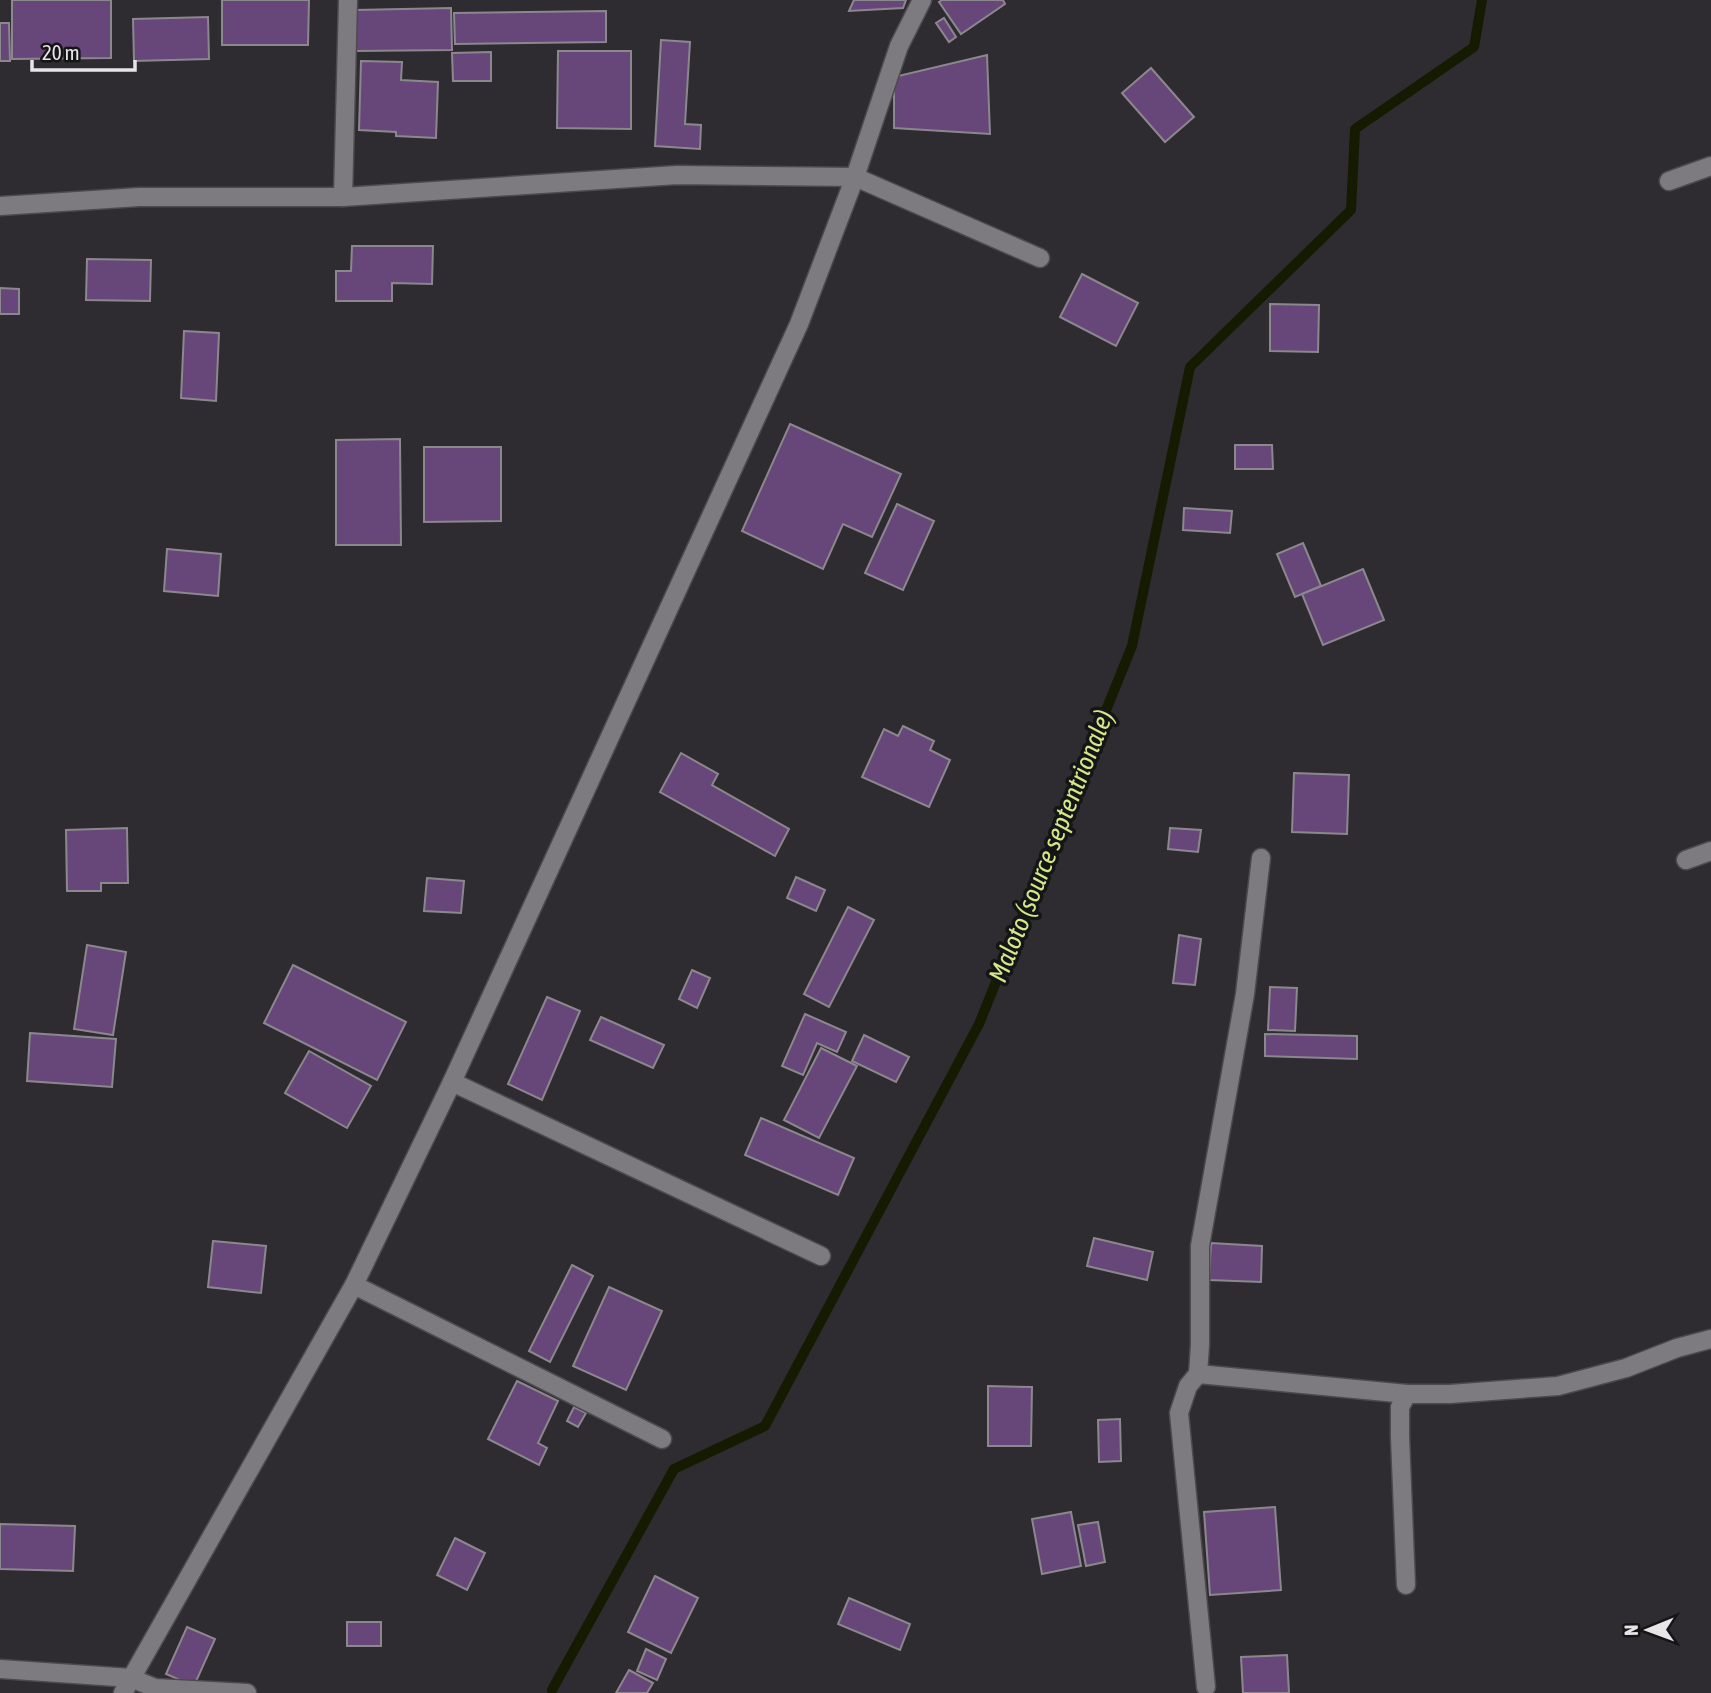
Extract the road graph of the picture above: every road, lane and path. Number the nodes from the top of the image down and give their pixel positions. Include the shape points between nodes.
1 (348, 0) edge
2 (922, 0) edge
3 (1711, 166) edge
4 (855, 177) junction
5 (1669, 181) dead end
6 (343, 197) junction
7 (0, 206) edge
8 (1040, 258) dead end
9 (1711, 852) edge
10 (1261, 858) dead end
11 (1686, 860) dead end
12 (452, 1082) junction
13 (821, 1256) dead end
14 (354, 1285) junction
15 (1711, 1339) edge
16 (1198, 1374) junction
17 (1407, 1394) junction
18 (662, 1439) dead end
19 (1405, 1585) dead end
20 (0, 1669) edge
21 (127, 1686) edge
22 (1206, 1687) dead end
23 (247, 1693) edge

1 - 6 street
2 - 4 street via 899,46
3 - 5 street
4 - 6 street via 677,175
4 - 8 street
4 - 12 street via 799,324
6 - 7 street via 139,197
9 - 11 street
10 - 16 street via 1245,994 1200,1246
12 - 13 street
12 - 14 street
14 - 18 street
14 - 21 street
15 - 17 street via 1558,1385
16 - 17 street
16 - 22 street via 1188,1386 1179,1413
17 - 19 street via 1400,1406 1399,1437
20 - 21 street
21 - 23 street

